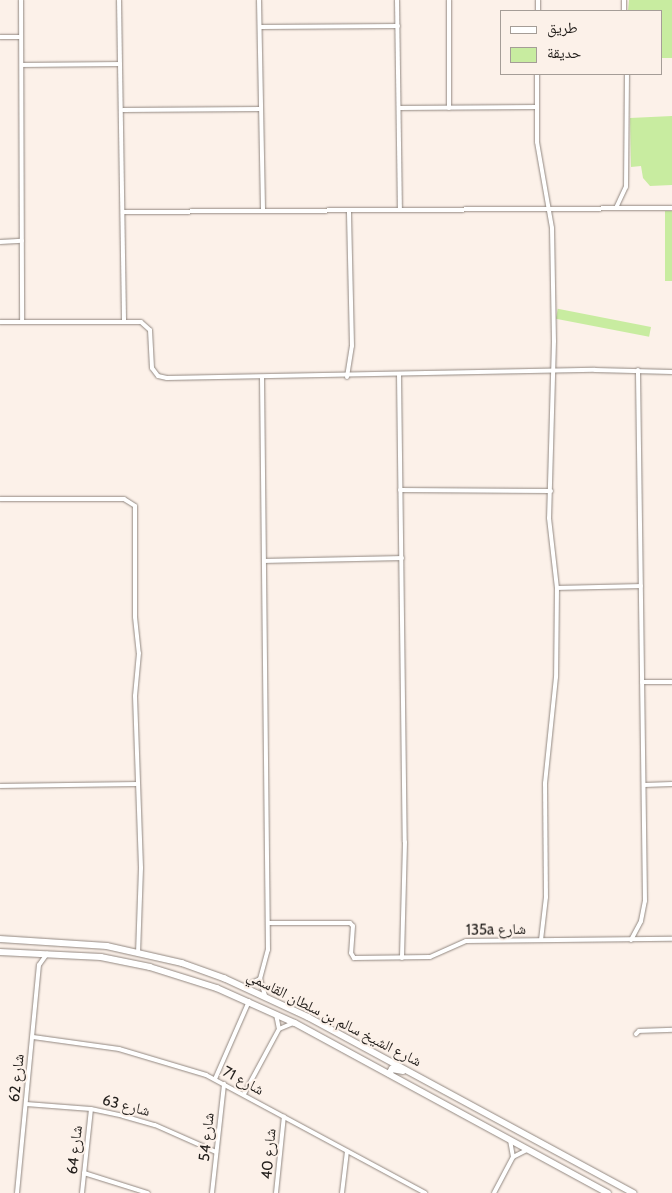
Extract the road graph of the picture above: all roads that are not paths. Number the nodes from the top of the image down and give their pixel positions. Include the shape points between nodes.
1 (21, 0) edge
2 (119, 0) edge
3 (259, 0) edge
4 (397, 0) edge
5 (449, 0) edge
6 (398, 26) junction
7 (260, 27) junction
8 (0, 37) edge
9 (21, 37) junction
10 (120, 64) junction
11 (22, 65) junction
12 (538, 75) edge
13 (627, 75) edge
14 (537, 107) junction
15 (399, 108) junction
16 (449, 108) junction
17 (261, 109) junction
18 (123, 110) junction
19 (616, 208) junction
20 (672, 208) edge
21 (550, 209) junction
22 (349, 210) junction
23 (400, 210) junction
24 (263, 211) junction
25 (124, 212) junction
26 (22, 241) junction
27 (0, 242) edge
28 (124, 321) junction
29 (0, 322) edge
30 (22, 322) junction
31 (638, 370) junction
32 (553, 372) junction
33 (672, 372) edge
34 (399, 374) junction
35 (346, 377) junction
36 (262, 378) junction
37 (400, 490) junction
38 (551, 492) junction
39 (0, 499) edge
40 (402, 558) junction
41 (264, 561) junction
42 (640, 586) junction
43 (557, 588) junction
44 (642, 682) junction
45 (672, 682) edge
46 (136, 784) junction
47 (672, 784) edge
48 (644, 785) junction
49 (0, 786) edge
50 (268, 923) junction
51 (0, 939) edge
52 (672, 939) edge
53 (541, 940) junction
54 (631, 940) junction
55 (0, 952) edge
56 (28, 952) junction
57 (138, 952) junction
58 (51, 953) junction
59 (402, 958) junction
60 (40, 965) junction
61 (260, 978) junction
62 (245, 986) junction
63 (266, 995) junction
64 (249, 1001) junction
65 (276, 1013) junction
66 (295, 1023) junction
67 (279, 1029) junction
68 (672, 1030) edge
69 (636, 1034) dead end
70 (33, 1037) junction
71 (389, 1074) junction
72 (414, 1074) junction
73 (215, 1079) junction
74 (224, 1084) junction
75 (244, 1094) junction
76 (26, 1104) junction
77 (91, 1109) junction
78 (284, 1116) junction
79 (510, 1140) junction
80 (529, 1150) junction
81 (347, 1151) junction
82 (216, 1152) junction
83 (513, 1157) junction
84 (84, 1173) junction
85 (17, 1193) edge
86 (82, 1193) edge
87 (148, 1193) edge
88 (212, 1193) edge
89 (276, 1193) edge
90 (342, 1193) edge
91 (425, 1193) edge
92 (494, 1193) edge
93 (608, 1193) edge
94 (634, 1193) edge

1 - 9 street
2 - 10 street
3 - 7 street
4 - 6 street
5 - 16 street
6 - 7 street
6 - 15 street
7 - 17 street
8 - 9 street
9 - 11 street
10 - 11 street
10 - 18 street
11 - 26 street
12 - 14 street
13 - 19 street via 626,187
14 - 16 street
14 - 21 street via 539,159
15 - 16 street
15 - 23 street
17 - 18 street
17 - 24 street
18 - 25 street via 120,166
19 - 20 street
19 - 21 street
21 - 23 street
21 - 32 street
22 - 23 street
22 - 24 street
22 - 35 street via 352,346
24 - 25 street
25 - 28 street
26 - 27 street
26 - 30 street
28 - 30 street
28 - 36 street via 148,326 152,368 158,376
29 - 30 street
31 - 32 street
31 - 33 street
31 - 42 street
32 - 34 street
32 - 38 street
34 - 35 street
34 - 37 street
35 - 36 street
36 - 41 street
37 - 38 street
37 - 40 street
38 - 43 street via 550,531
39 - 46 street via 127,499 135,506 135,610 139,653 135,696
40 - 41 street
40 - 59 street via 405,842
41 - 50 street
42 - 43 street
42 - 44 street
43 - 53 street via 556,677 545,774 546,897
44 - 45 street
44 - 48 street
46 - 49 street
46 - 57 street via 141,868
47 - 48 street
48 - 54 street via 645,901 641,921
50 - 59 street, 135a شارع via 350,923 353,926 351,953 354,958
50 - 61 street via 267,959
51 - 57 street, شارع الشيخ سالم بن سلطان القاسمي via 66,941
52 - 54 street, 135a شارع
53 - 54 street, 135a شارع
53 - 59 street, 135a شارع via 466,941 454,944 435,956
55 - 56 street, شارع الشيخ سالم بن سلطان القاسمي
56 - 58 street, شارع الشيخ سالم بن سلطان القاسمي
56 - 60 street via 36,956
57 - 62 street, شارع الشيخ سالم بن سلطان القاسمي via 182,963
58 - 60 street
58 - 64 street, شارع الشيخ سالم بن سلطان القاسمي via 150,967
60 - 70 street, شارع 62
61 - 62 street
61 - 63 street
62 - 63 street, شارع الشيخ سالم بن سلطان القاسمي
63 - 72 street, شارع الشيخ سالم بن سلطان القاسمي
64 - 65 street, شارع الشيخ سالم بن سلطان القاسمي
64 - 73 street
65 - 66 street, شارع الشيخ سالم بن سلطان القاسمي
65 - 67 street
66 - 67 street
66 - 71 street, شارع الشيخ سالم بن سلطان القاسمي
67 - 75 street
68 - 69 street via 639,1031
70 - 73 street, شارع 71 via 126,1051
70 - 76 street, شارع 62
71 - 72 street via 394,1069
71 - 79 street, شارع الشيخ سالم بن سلطان القاسمي
72 - 94 street, شارع الشيخ سالم بن سلطان القاسمي
73 - 74 street, شارع 71
74 - 75 street, شارع 71
74 - 82 street, شارع 54
75 - 78 street, شارع 71
76 - 77 street, شارع 63
76 - 85 street, شارع 62
77 - 82 street, شارع 63 via 155,1125
77 - 84 street, شارع 64
78 - 81 street, شارع 71
78 - 89 street, شارع 40
79 - 80 street, شارع الشيخ سالم بن سلطان القاسمي
79 - 83 street
80 - 83 street
80 - 93 street, شارع الشيخ سالم بن سلطان القاسمي
81 - 90 street
81 - 91 street, شارع 71
82 - 88 street, شارع 54
83 - 92 street
84 - 86 street, شارع 64
84 - 87 street

